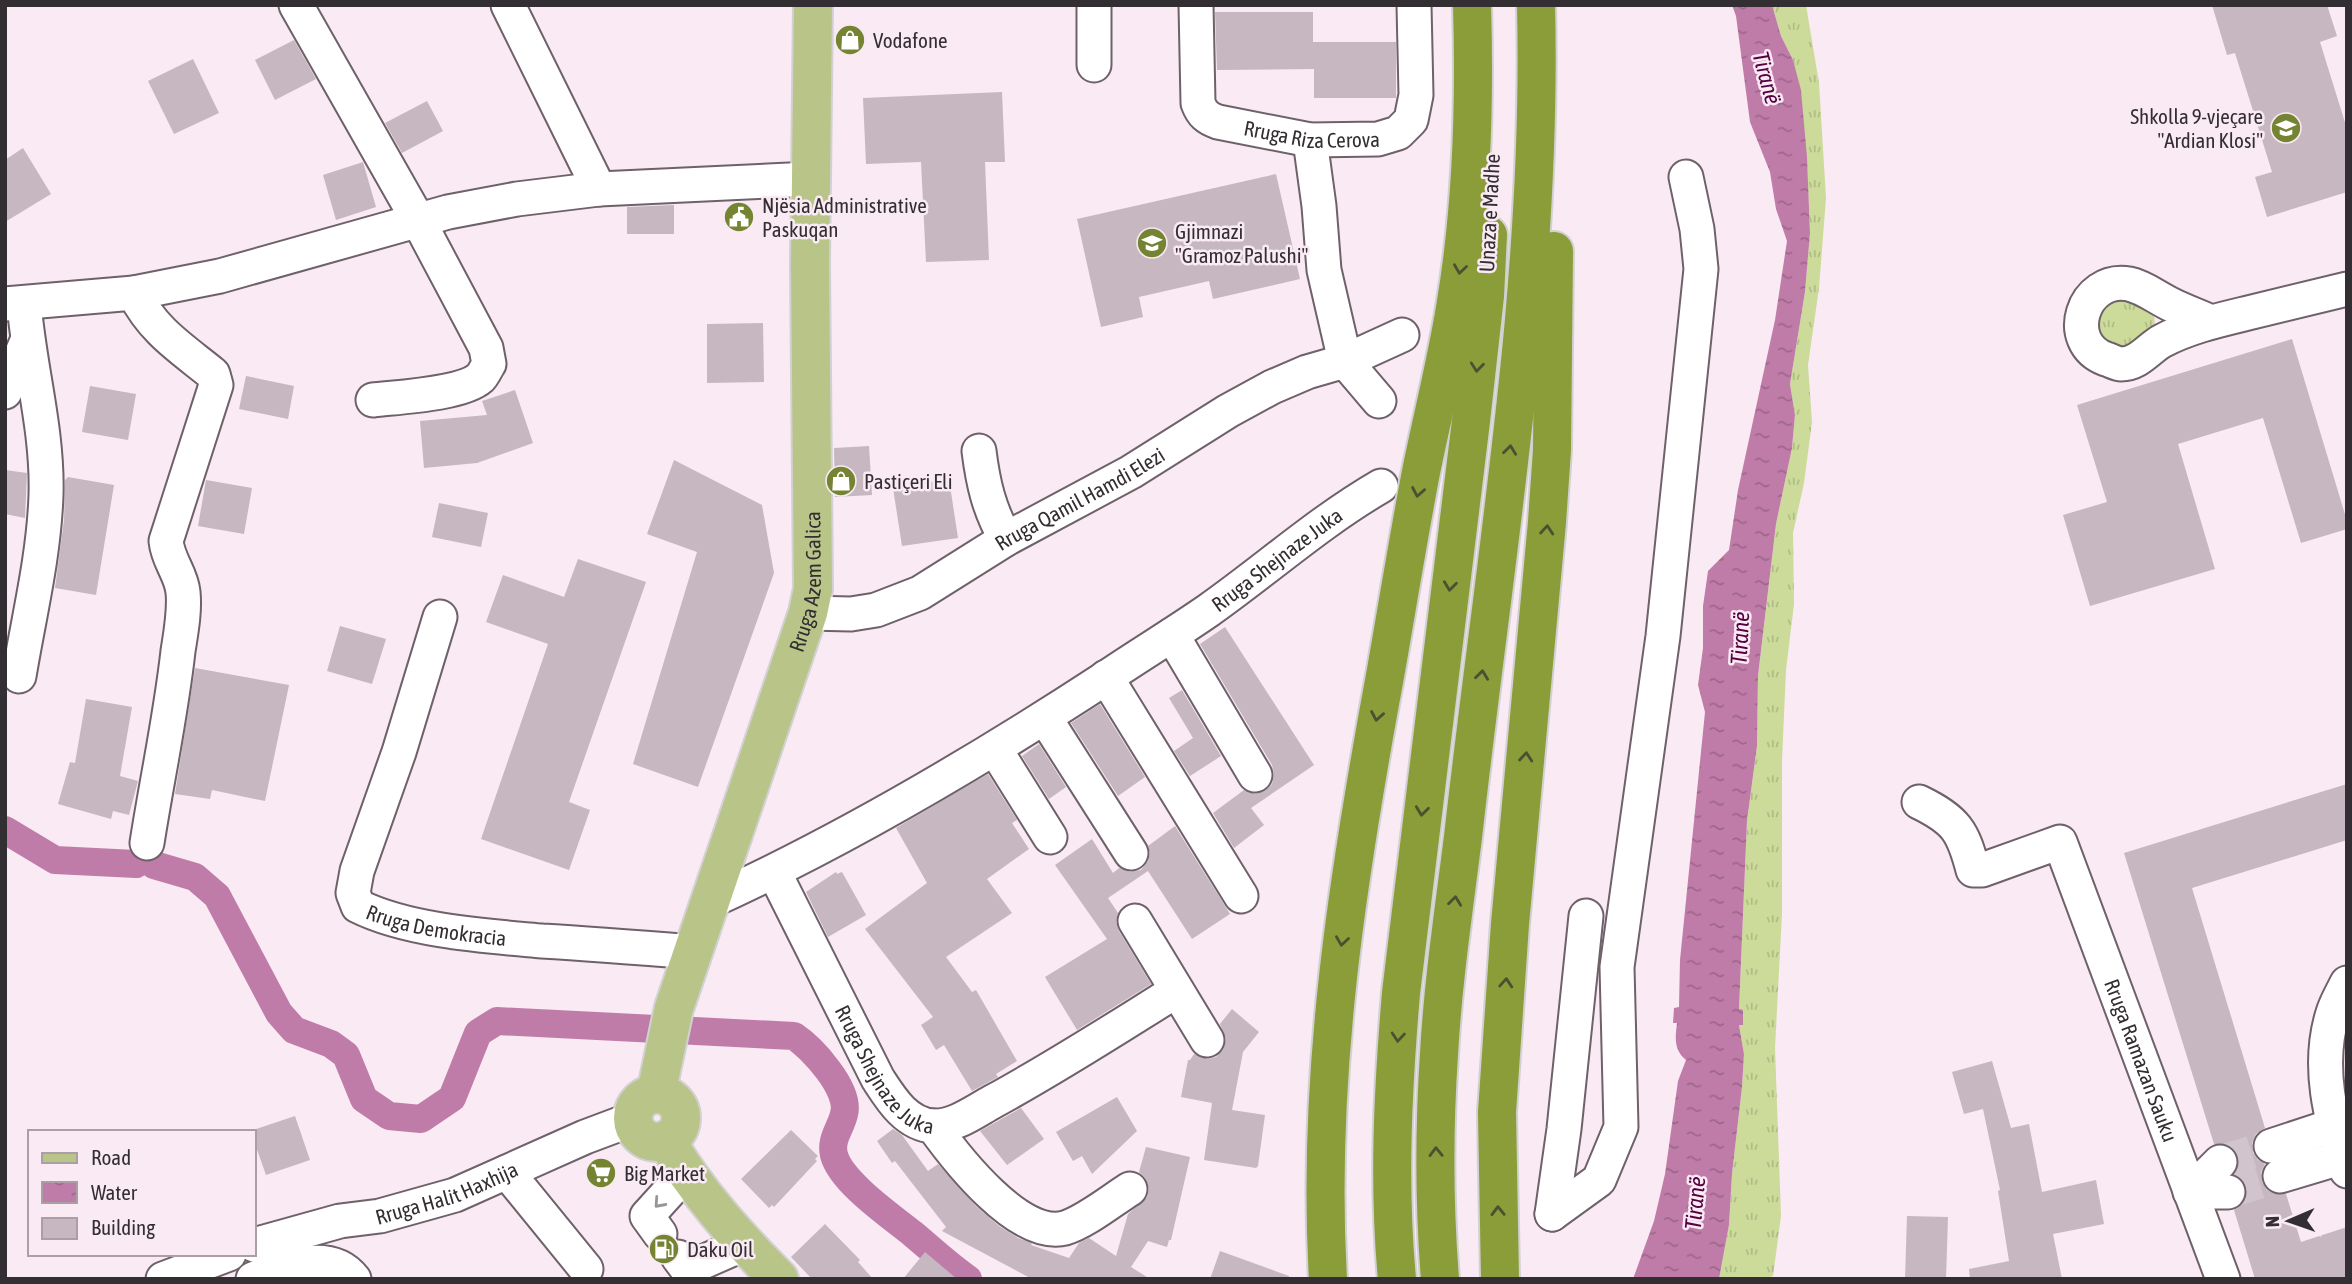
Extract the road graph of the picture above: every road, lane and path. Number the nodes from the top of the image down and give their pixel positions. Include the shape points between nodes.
1 (296, 5) edge
2 (508, 5) edge
3 (813, 5) edge
4 (1094, 5) edge
5 (1196, 5) edge
6 (1414, 5) edge
7 (1472, 5) edge
8 (1495, 5) edge
9 (1536, 5) edge
10 (1558, 5) edge
11 (1094, 65) dead end
12 (1310, 140) junction
13 (1686, 177) dead end
14 (811, 179) junction
15 (599, 189) junction
16 (418, 220) junction
17 (2347, 289) edge
18 (134, 293) junction
19 (14, 303) edge
20 (2211, 322) dead end
21 (1402, 335) dead end
22 (27, 341) junction
23 (1345, 361) junction
24 (5, 392) edge
25 (373, 400) dead end
26 (1379, 401) dead end
27 (979, 451) dead end
28 (1381, 486) dead end
29 (1006, 539) junction
30 (808, 613) junction
31 (440, 617) dead end
32 (1172, 635) junction
33 (19, 676) dead end
34 (1107, 677) junction
35 (1045, 718) junction
36 (995, 749) junction
37 (1255, 775) dead end
38 (1919, 802) dead end
39 (1050, 836) dead end
40 (147, 843) dead end
41 (1131, 853) dead end
42 (774, 872) junction
43 (1241, 896) dead end
44 (711, 901) junction
45 (1586, 916) dead end
46 (1135, 921) dead end
47 (693, 952) junction
48 (2347, 984) edge
49 (1176, 991) junction
50 (1207, 1040) dead end
51 (644, 1107) junction
52 (2340, 1123) edge
53 (933, 1126) junction
54 (2345, 1161) edge
55 (507, 1172) junction
56 (686, 1173) junction
57 (2224, 1177) tunnel mouth
58 (1130, 1189) dead end
59 (2190, 1192) junction
60 (256, 1244) edge
61 (744, 1244) junction
62 (224, 1256) edge
63 (1438, 1262) edge
64 (1396, 1267) edge
65 (586, 1269) dead end
66 (2221, 1278) edge
67 (163, 1279) edge
68 (253, 1279) edge
69 (354, 1279) edge
70 (779, 1279) edge
71 (1328, 1279) edge
72 (1500, 1279) edge

1 - 16 street
2 - 15 street
3 - 14 main road, Rruga Azem Galica
4 - 11 street
5 - 12 street, Rruga Riza Cerova via 1200,111 1218,122
6 - 12 street, Rruga Riza Cerova via 1416,96 1406,127 1378,139
7 -> 71 highway via 1471,141 1455,309 1359,821 1335,993 1325,1138
8 -> 64 highway, Unaza e Madhe via 1485,296 1394,1074
63 -> 9 highway via 1435,1142 1439,1052 1526,318 1535,173
72 -> 10 highway via 1497,1112 1552,450
12 - 23 street via 1324,270
13 - 45 street via 1701,269 1662,636 1617,967 1621,1127 1599,1180 1552,1214
14 - 15 street
14 - 30 main road, Rruga Azem Galica via 814,569
15 - 16 street via 517,199
16 - 18 street via 220,275
16 - 25 street via 486,348 489,364 482,377 469,385
17 - 20 street
18 - 19 street
18 - 40 street via 157,328 214,374 216,385 166,541 183,592 183,612
19 - 22 street
21 - 23 street, Rruga Qamil Hamdi Elezi
22 - 24 street
22 - 33 street via 43,431 46,495
23 - 26 street
23 - 29 street, Rruga Qamil Hamdi Elezi via 1272,387 1131,472
27 - 29 street via 986,496
28 - 32 street, Rruga Shejnaze Juka via 1342,509
29 - 30 street, Rruga Qamil Hamdi Elezi via 920,593 895,603 851,614
30 - 44 main road, Rruga Azem Galica
31 - 47 street, Rruga Demokracia via 357,871 353,893 358,906 438,929 486,936
32 - 34 street, Rruga Shejnaze Juka
32 - 37 street
34 - 35 street, Rruga Shejnaze Juka
34 - 43 street
35 - 36 street, Rruga Shejnaze Juka
35 - 41 street
36 - 39 street
36 - 42 street, Rruga Shejnaze Juka
38 - 59 street, Rruga Ramazan Sauku via 1956,826 1973,870 2060,842
42 - 44 street, Rruga Shejnaze Juka
42 - 53 street, Rruga Shejnaze Juka via 878,1079 910,1118
44 - 47 main road, Rruga Azem Galica
46 - 49 street
47 - 51 main road, Rruga Azem Galica
48 - 52 street via 2333,1013 2325,1060 2328,1099
49 - 50 street
49 - 53 street, Rruga Shejnaze Juka via 1022,1086 959,1120
51 - 55 street, Rruga Halit Haxhija
51 - 56 main road via 638,1134 659,1143 666,1140
52 - 54 street
52 - 54 street via 2276,1161
53 - 58 street via 987,1191 1042,1227 1064,1228
55 - 60 street, Rruga Halit Haxhija via 416,1208 340,1221
55 - 65 street
56 - 61 main road
56 -> 61 street via 647,1216 687,1269
57 - 59 street
59 - 66 street, Rruga Ramazan Sauku
61 - 70 main road
62 - 67 street
68 - 69 street via 315,1262 338,1265

